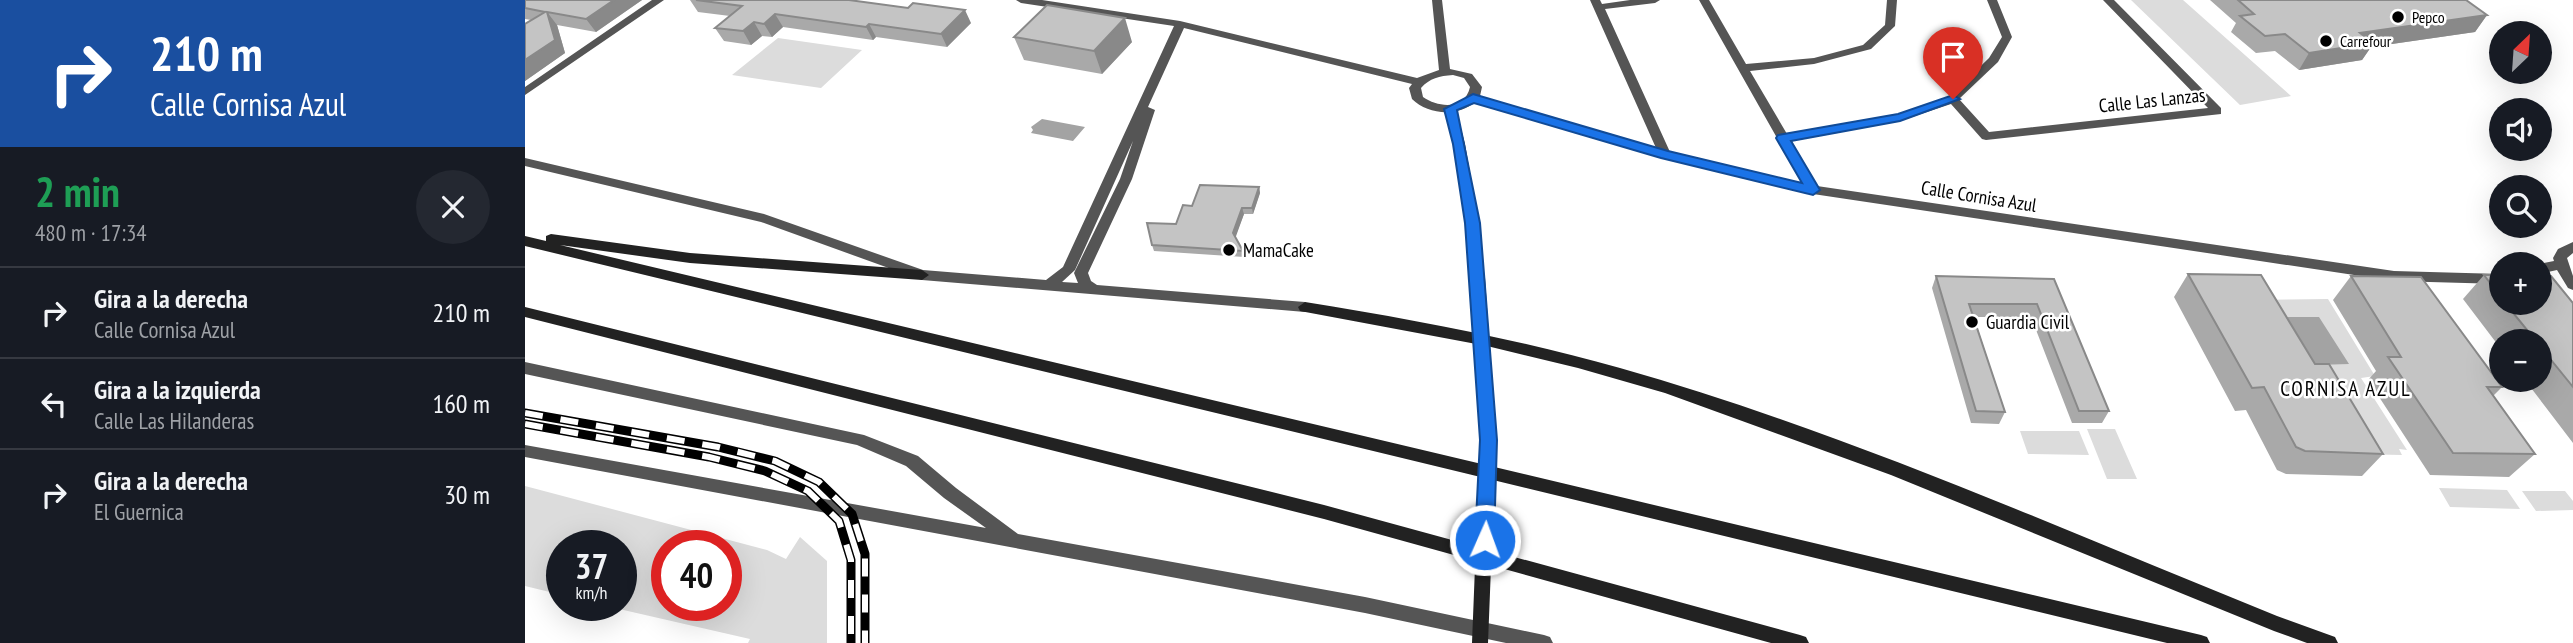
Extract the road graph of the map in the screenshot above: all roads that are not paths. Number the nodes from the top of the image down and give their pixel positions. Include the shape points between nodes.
1 (659, 0) edge
2 (1021, 0) edge
3 (1437, 0) edge
4 (1655, 0) edge
5 (1704, 0) edge
6 (1892, 0) edge
7 (1992, 0) edge
8 (2108, 0) edge
9 (1597, 4) edge
10 (1180, 24) junction
11 (1743, 68) junction
12 (1445, 72) junction
13 (1419, 82) junction
14 (1151, 88) junction
15 (525, 92) edge
16 (1473, 98) junction
17 (1953, 99) junction
18 (1450, 109) junction
19 (1783, 138) junction
20 (1665, 155) junction
21 (525, 162) edge
22 (1813, 190) junction
23 (525, 236) edge
24 (525, 241) edge
25 (2573, 247) edge
26 (2560, 265) junction
27 (2552, 267) edge
28 (922, 275) junction
29 (2489, 277) edge
30 (2573, 285) edge
31 (1048, 286) junction
32 (2552, 286) edge
33 (1097, 291) junction
34 (2573, 291) edge
35 (1305, 307) joint
36 (525, 313) edge
37 (525, 368) edge
38 (525, 451) edge
39 (1015, 540) junction
40 (1480, 643) edge
41 (1544, 643) edge
42 (1800, 643) edge
43 (2201, 643) edge
44 (2329, 643) edge

1 - 15 street
2 - 10 street
3 - 12 street
4 - 9 street
5 - 11 street
6 - 11 street via 1890,26 1867,47 1814,61
7 - 17 street via 2007,37 1994,60
8 - 17 street, Calle Las Lanzas via 2217,111 1986,136
9 - 20 street
10 - 13 street
10 - 14 street
11 - 19 street
12 - 13 street
12 - 16 street via 1473,81
13 - 18 street via 1415,94 1423,104
14 - 31 street via 1068,270
14 - 33 street via 1149,113 1126,179 1081,273 1085,284
16 - 18 street
16 - 20 street, Calle Cornisa Azul
17 - 19 street via 1900,117
18 - 40 main road, bridge via 1473,223 1488,440
19 - 22 street
20 - 22 street, Calle Cornisa Azul
21 - 28 street via 764,218
22 - 29 street, Calle Cornisa Azul via 2393,276
23 - 28 main road via 689,258
24 - 43 main road
25 - 26 street via 2563,253
26 - 27 street
26 - 30 street
28 - 31 street
31 - 33 street
32 - 34 street
33 - 35 street
35 - 44 main road via 1533,350 1667,388 1830,444
36 - 42 main road via 1080,450
37 - 39 street via 859,439 912,461
38 - 39 street
39 - 41 street

